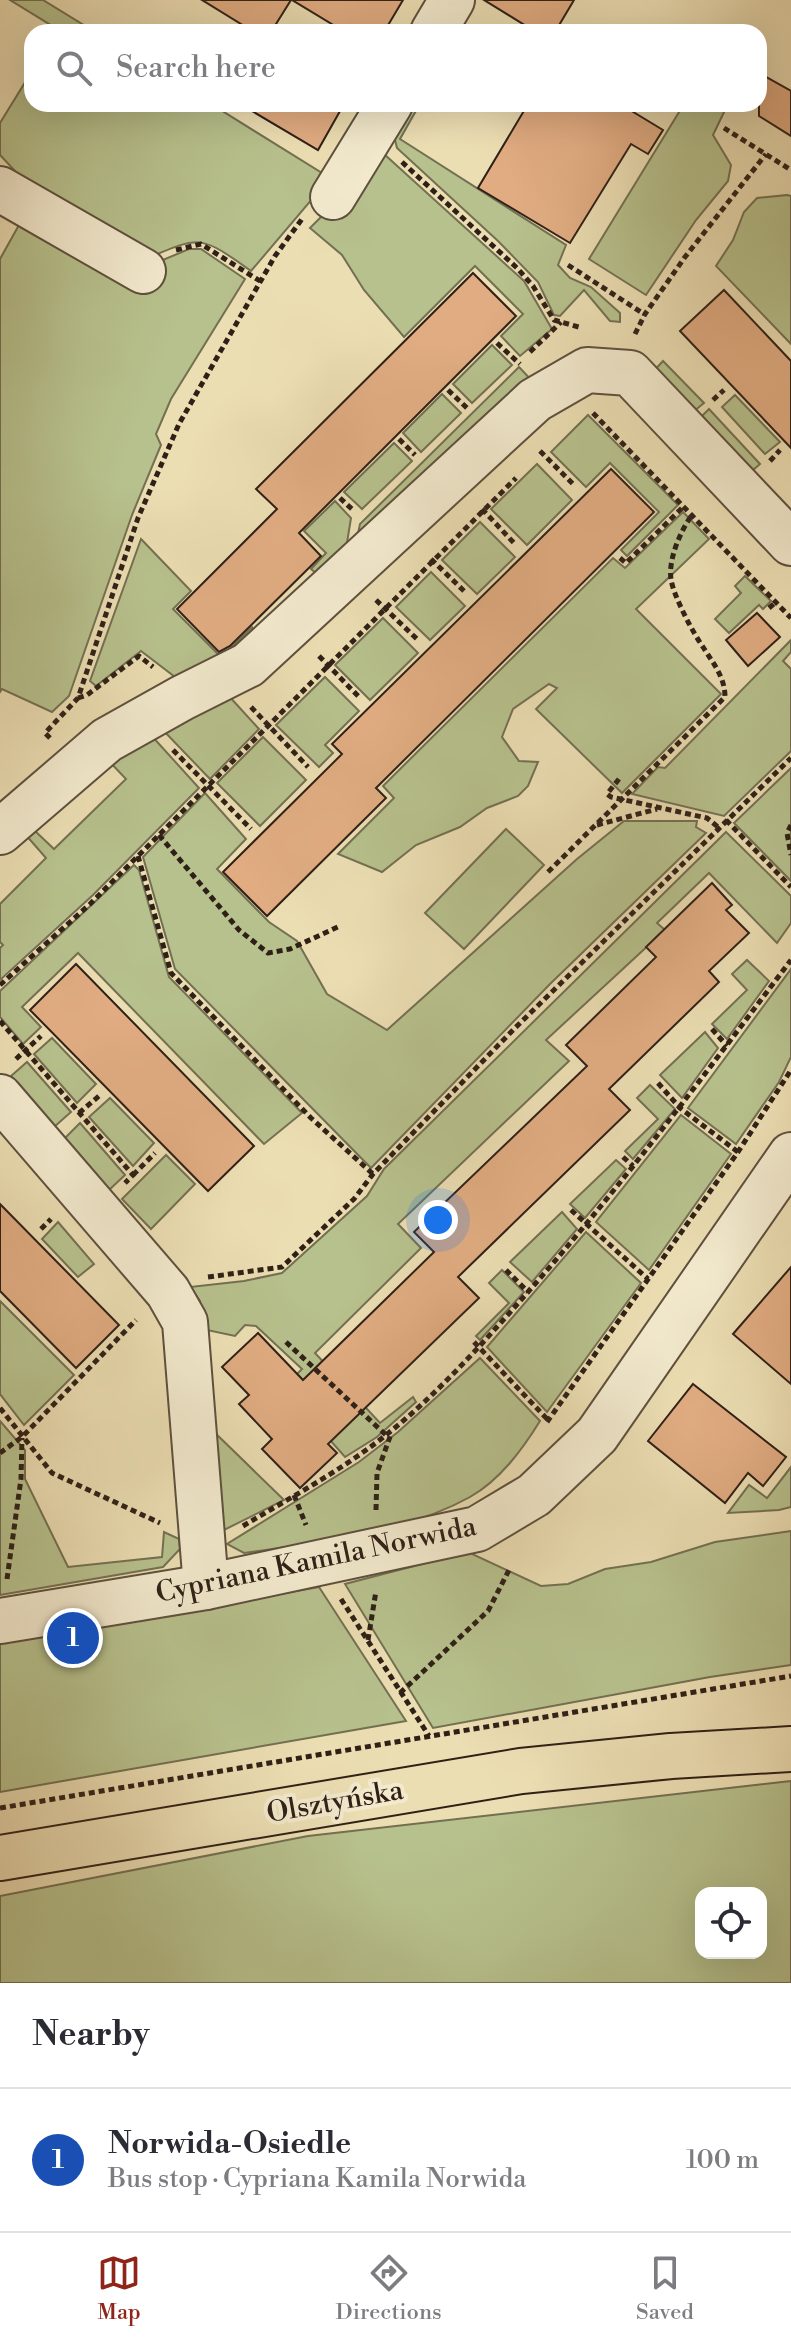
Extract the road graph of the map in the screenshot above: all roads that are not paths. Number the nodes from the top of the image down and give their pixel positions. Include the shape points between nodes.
1 (452, 0) edge
2 (438, 24) edge
3 (381, 119) edge
4 (0, 189) edge
5 (333, 197) road end
6 (143, 271) road end
7 (791, 543) edge
8 (0, 832) edge
9 (4, 1081) edge
10 (791, 1155) edge
11 (206, 1587) junction
12 (4, 1620) edge
13 (791, 1727) edge
14 (791, 1749) edge
15 (671, 1756) junction
16 (0, 1858) edge

1 - 2 street
3 - 5 street
4 - 6 street
7 - 8 street via 630,373 587,370 535,400 450,479 379,522 349,574 248,665 107,740
9 - 11 street via 168,1292 185,1322
10 - 11 street, Cypriana Kamila Norwida via 597,1435 534,1495 477,1529
11 - 12 street, Cypriana Kamila Norwida
13 - 15 main road, Olsztyńska
14 - 15 main road, Olsztyńska
15 - 16 main road, Olsztyńska via 521,1771

